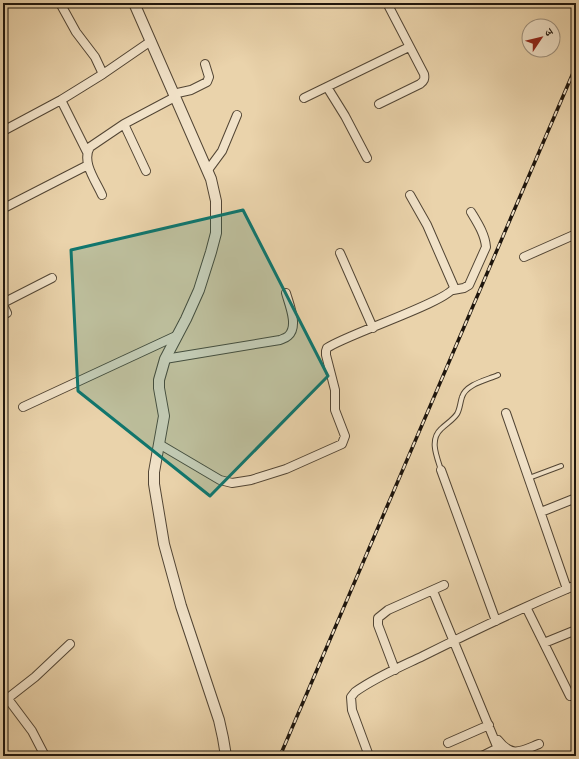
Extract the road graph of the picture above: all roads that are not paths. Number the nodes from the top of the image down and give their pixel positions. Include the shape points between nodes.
1 (60, 3) edge
2 (134, 3) edge
3 (341, 3) edge
4 (348, 3) edge
5 (387, 3) edge
6 (150, 41) junction
7 (410, 47) junction
8 (206, 64) dead end
9 (103, 74) junction
10 (327, 87) junction
11 (174, 96) junction
12 (304, 98) dead end
13 (61, 100) junction
14 (379, 104) dead end
15 (237, 115) dead end
16 (124, 124) junction
17 (3, 131) edge
18 (87, 152) junction
19 (367, 158) dead end
20 (88, 165) junction
21 (208, 170) junction
22 (146, 171) dead end
23 (102, 195) dead end
24 (410, 195) dead end
25 (4, 208) dead end
26 (471, 212) dead end
27 (576, 234) edge
28 (340, 253) dead end
29 (524, 257) dead end
30 (52, 278) dead end
31 (453, 290) junction
32 (286, 293) dead end
33 (4, 307) edge
34 (373, 328) junction
35 (178, 335) junction
36 (165, 359) junction
37 (498, 375) dead end
38 (23, 407) dead end
39 (506, 413) dead end
40 (159, 444) junction
41 (561, 466) dead end
42 (441, 470) joint
43 (529, 478) junction
44 (576, 498) edge
45 (541, 512) junction
46 (444, 585) dead end
47 (576, 585) edge
48 (567, 589) junction
49 (433, 590) junction
50 (526, 607) junction
51 (496, 621) junction
52 (576, 630) edge
53 (454, 640) junction
54 (544, 643) junction
55 (70, 644) dead end
56 (395, 670) junction
57 (570, 696) dead end
58 (5, 701) edge
59 (490, 729) junction
60 (448, 743) dead end
61 (539, 744) dead end
62 (500, 752) edge
63 (45, 756) edge
64 (226, 756) edge
65 (369, 756) edge
66 (482, 756) edge

1 - 9 street
2 - 6 street
3 - 4 street
5 - 7 street
6 - 9 street
6 - 11 street
7 - 10 street
7 - 14 street via 424,74 423,81
8 - 11 street via 208,82
9 - 13 street
10 - 12 street
10 - 19 street
11 - 16 street
11 - 21 street
13 - 17 street
13 - 18 street
15 - 21 street via 222,151
16 - 18 street via 94,144
16 - 22 street
18 - 20 street
20 - 23 street
20 - 25 street
21 - 35 street via 216,201 216,233 199,290
24 - 31 street via 431,232 453,282
26 - 31 street via 486,247 469,285
27 - 29 street
28 - 34 street
30 - 33 street
31 - 34 street
32 - 36 street via 294,323 288,336 280,340
34 - 40 street via 331,346 326,351 335,390 335,410 345,436 339,447 279,472 232,483 220,480
35 - 36 street
35 - 38 street
36 - 40 street via 159,380 164,416
37 - 42 lane via 465,391 458,413 436,435 434,446
39 - 43 street
40 - 64 street via 154,484 164,544 181,606 219,720
41 - 43 lane
42 - 51 street
43 - 45 street
44 - 45 street
45 - 48 street
46 - 49 street
47 - 48 street
48 - 50 street
49 - 53 street
49 - 56 street via 388,610 378,618
50 - 51 street
50 - 54 street
51 - 53 street
52 - 54 street
53 - 56 street
53 - 59 street
54 - 57 street
55 - 58 street
56 - 65 street via 359,689 351,697 352,710
58 - 63 street via 32,731
59 - 60 street
59 - 61 street via 502,745 512,752
59 - 62 street
62 - 66 street

